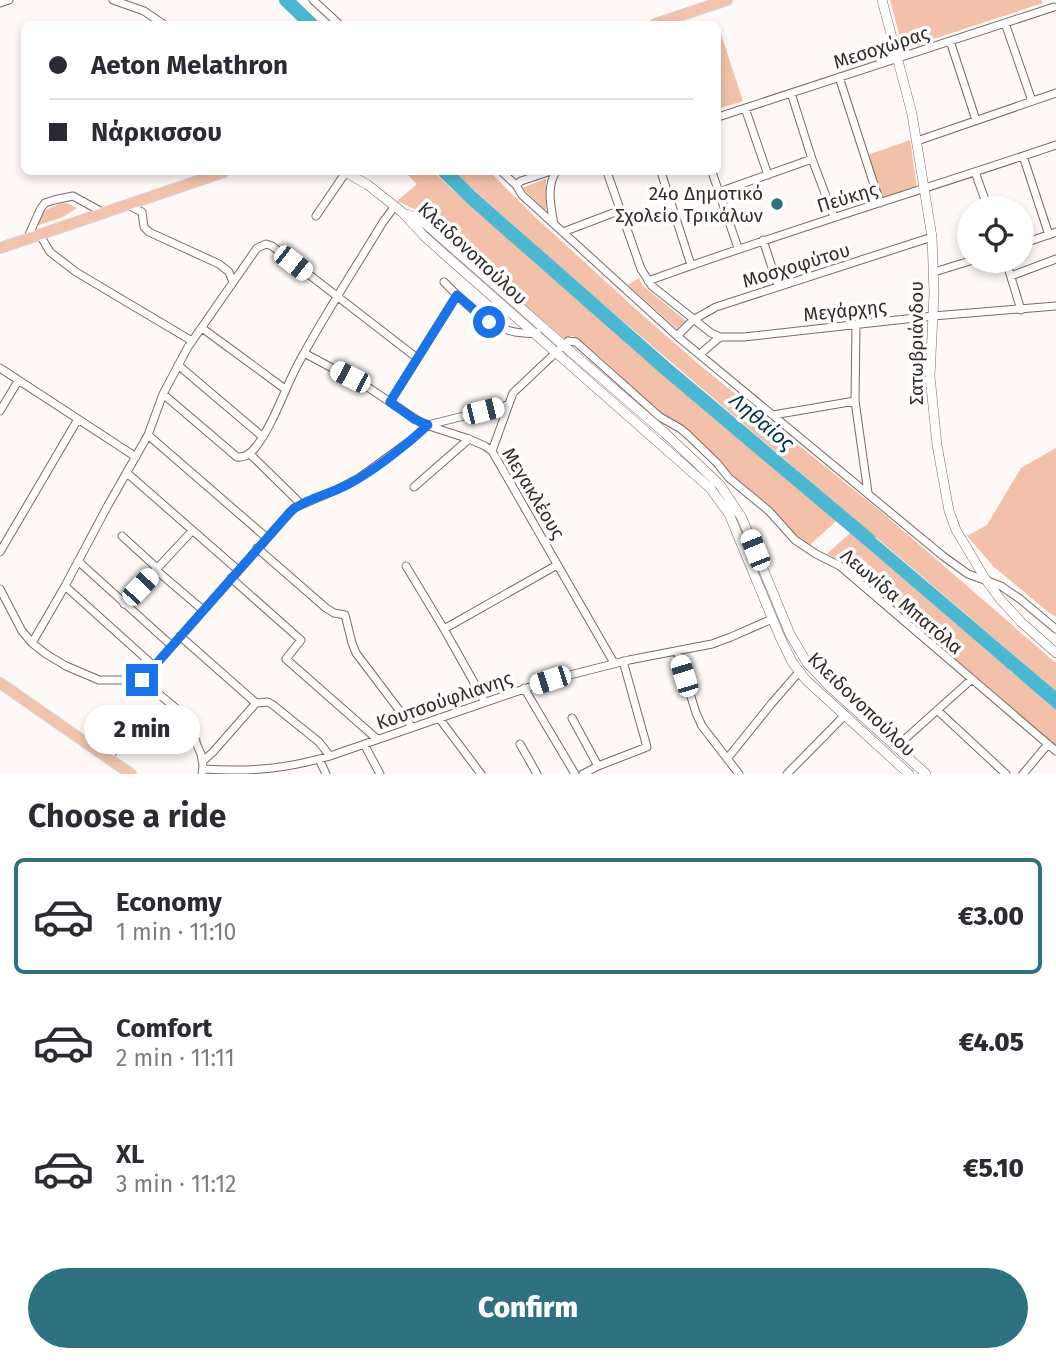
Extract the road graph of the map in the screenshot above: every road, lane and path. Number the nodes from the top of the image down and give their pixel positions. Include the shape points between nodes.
1 (9, 0) edge
2 (113, 0) edge
3 (313, 0) edge
4 (725, 0) edge
5 (881, 0) edge
6 (0, 3) edge
7 (1053, 6) edge
8 (159, 21) edge
9 (336, 21) edge
10 (664, 21) edge
11 (1005, 23) junction
12 (950, 41) junction
13 (898, 58) junction
14 (839, 77) junction
15 (791, 93) junction
16 (1056, 93) edge
17 (1032, 101) junction
18 (745, 107) junction
19 (721, 116) edge
20 (976, 120) junction
21 (917, 141) junction
22 (1056, 145) edge
23 (1023, 156) junction
24 (813, 159) junction
25 (975, 172) junction
26 (215, 175) edge
27 (344, 175) edge
28 (351, 175) edge
29 (505, 175) edge
30 (539, 175) edge
31 (553, 175) edge
32 (608, 175) edge
33 (662, 175) edge
34 (713, 175) edge
35 (768, 175) junction
36 (516, 186) junction
37 (925, 189) junction
38 (719, 192) junction
39 (984, 196) edge
40 (880, 203) junction
41 (127, 205) junction
42 (399, 209) junction
43 (621, 210) junction
44 (104, 213) junction
45 (316, 216) dead end
46 (834, 217) junction
47 (554, 225) junction
48 (563, 232) junction
49 (1053, 234) edge
50 (40, 235) junction
51 (932, 237) junction
52 (27, 239) junction
53 (763, 240) junction
54 (1034, 240) edge
55 (0, 248) edge
56 (738, 248) junction
57 (1056, 259) edge
58 (691, 265) junction
59 (957, 265) edge
60 (934, 272) junction
61 (1010, 273) edge
62 (1011, 276) junction
63 (648, 281) junction
64 (233, 282) junction
65 (444, 282) dead end
66 (778, 286) junction
67 (457, 295) junction
68 (337, 297) junction
69 (1056, 306) edge
70 (1021, 310) junction
71 (933, 316) junction
72 (693, 320) junction
73 (856, 325) junction
74 (202, 328) junction
75 (538, 330) junction
76 (677, 336) junction
77 (720, 337) junction
78 (192, 341) junction
79 (559, 349) junction
80 (304, 353) junction
81 (700, 354) junction
82 (417, 358) junction
83 (178, 365) junction
84 (0, 368) edge
85 (18, 380) junction
86 (285, 389) junction
87 (163, 394) junction
88 (855, 401) junction
89 (390, 402) junction
90 (508, 405) junction
91 (0, 411) edge
92 (773, 415) junction
93 (78, 419) junction
94 (658, 421) junction
95 (428, 425) junction
96 (148, 435) junction
97 (263, 437) junction
98 (469, 439) junction
99 (492, 451) junction
100 (250, 454) junction
101 (136, 457) junction
102 (127, 473) junction
103 (414, 487) dead end
104 (868, 493) junction
105 (301, 504) junction
106 (192, 531) junction
107 (122, 536) dead end
108 (267, 538) junction
109 (257, 548) junction
110 (0, 552) edge
111 (78, 561) junction
112 (557, 565) junction
113 (406, 566) dead end
114 (157, 569) junction
115 (238, 570) junction
116 (231, 578) junction
117 (986, 580) junction
118 (65, 586) junction
119 (0, 589) edge
120 (124, 604) junction
121 (203, 610) junction
122 (772, 619) junction
123 (444, 629) junction
124 (1056, 629) edge
125 (180, 636) junction
126 (32, 643) junction
127 (172, 646) junction
128 (677, 651) junction
129 (1056, 653) edge
130 (623, 661) junction
131 (614, 663) junction
132 (154, 666) junction
133 (799, 672) junction
134 (972, 679) junction
135 (142, 680) junction
136 (0, 683) edge
137 (524, 688) junction
138 (485, 702) junction
139 (256, 703) junction
140 (937, 710) junction
141 (845, 715) junction
142 (439, 718) junction
143 (572, 718) dead end
144 (412, 727) junction
145 (377, 739) junction
146 (195, 741) junction
147 (364, 744) junction
148 (520, 744) dead end
149 (1048, 744) junction
150 (896, 747) junction
151 (1056, 751) edge
152 (330, 756) junction
153 (108, 758) junction
154 (318, 759) junction
155 (727, 760) junction
156 (203, 768) edge
157 (596, 770) edge
158 (285, 771) edge
159 (924, 773) edge
160 (130, 774) edge
161 (326, 774) edge
162 (380, 774) edge
163 (481, 774) edge
164 (537, 774) edge
165 (575, 774) edge
166 (583, 774) edge
167 (739, 774) edge
168 (787, 774) edge
169 (909, 774) edge
170 (1006, 774) edge
171 (1023, 774) edge

1 - 6 street
2 - 8 street
3 - 9 street
4 - 10 main road
5 - 13 street, Σατωβριάνδου
7 - 11 street, Μεσοχώρας
11 - 12 street, Μεσοχώρας
11 - 17 street
12 - 13 street, Μεσοχώρας
12 - 20 street
13 - 14 street, Μεσοχώρας
13 - 21 street, Σατωβριάνδου
14 - 15 street, Μεσοχώρας
14 - 40 street
15 - 18 street, Μεσοχώρας
15 - 24 street
16 - 17 street
17 - 20 street
18 - 19 street, Μεσοχώρας
18 - 35 street
20 - 21 street
21 - 37 street, Σατωβριάνδου
22 - 23 street, Πεύκης
23 - 25 street, Πεύκης
23 - 49 street
24 - 35 street
24 - 46 street
25 - 37 street, Πεύκης
25 - 39 street
26 - 41 main road
27 - 45 street
28 - 42 street, Κλειδονοπούλου
29 - 36 street
30 - 36 street
31 - 47 street
32 - 43 street
33 - 58 street
34 - 38 street
35 - 38 street
36 - 47 street
37 - 40 street, Πεύκης
37 - 51 street, Σατωβριάνδου
38 - 56 street
40 - 46 street, Πεύκης
41 - 44 main road
41 - 64 street via 142,212 149,232 219,264
42 - 68 street via 383,222
42 - 75 street, Κλειδονοπούλου via 423,235
43 - 48 street
43 - 63 street
44 - 50 main road
44 - 52 street via 73,196 54,200 41,208
46 - 53 street, Πεύκης
47 - 48 street
48 - 76 street
49 - 54 street
50 - 52 main road
50 - 78 street via 50,252 76,272
51 - 60 street, Σατωβριάνδου
51 - 66 street, Μοσχοφύτου
52 - 55 main road
53 - 56 street, Πεύκης
53 - 66 street
56 - 58 street, Πεύκης
57 - 62 street
58 - 63 street, Πεύκης
59 - 60 street
60 - 71 street, Σατωβριάνδου
61 - 62 street
62 - 70 street
63 - 72 street
64 - 68 street via 257,248 266,244
64 - 74 street
65 - 67 street
66 - 72 street, Μοσχοφύτου via 716,307
67 - 75 street via 499,327 528,334
67 - 82 street
68 - 80 street
68 - 82 street
69 - 70 street, Μεγάρχης
70 - 71 street, Μεγάρχης
71 - 73 street, Μεγάρχης
71 - 117 street, Σατωβριάνδου via 932,401 949,511
72 - 76 street, Μοσχοφύτου
72 - 77 street
73 - 77 street, Μεγάρχης
73 - 88 street
74 - 78 street
74 - 86 street
75 - 79 street, Κλειδονοπούλου
76 - 81 street
77 - 81 street
78 - 83 street
79 - 90 street via 515,390
79 - 94 street, Κλειδονοπούλου
79 - 122 street, Κλειδονοπούλου via 722,503
80 - 86 street
80 - 89 street, Μεγακλέους
81 - 92 street
82 - 89 street
83 - 87 street
83 - 97 street
84 - 85 street
85 - 91 street
85 - 93 street
86 - 97 street
87 - 96 street
87 - 100 street via 237,457
88 - 92 street
88 - 104 street
89 - 95 street, Μεγακλέους
90 - 95 street
90 - 99 street
92 - 104 street
93 - 101 street
93 - 110 street
94 - 134 street, Λεωνίδα Μπατόλα via 681,429 795,540 840,566
94 - 150 street, Κλειδονοπούλου via 712,475 734,505 807,663
95 - 98 street, Μεγακλέους
95 - 105 street via 359,478
96 - 101 street
96 - 108 street
97 - 100 street
98 - 99 street, Μεγακλέους
98 - 103 street
99 - 112 street, Μεγακλέους
100 - 105 street
101 - 102 street
102 - 106 street
102 - 111 street
104 - 117 street via 955,565
105 - 108 street
106 - 114 street
106 - 115 street
107 - 114 street
108 - 109 street
109 - 115 street
109 - 144 street via 326,608 345,615 356,653
111 - 118 street
111 - 120 street
112 - 123 street
112 - 131 street, Μεγακλέους
113 - 123 street
114 - 120 street
114 - 121 street
115 - 116 street
116 - 121 street
116 - 145 street via 301,640 286,659
117 - 124 street
117 - 129 street, Σατωβριάνδου via 1012,613
118 - 126 street
118 - 132 street
119 - 126 street
120 - 127 street
121 - 125 street
122 - 128 street, Κουτσούφλιανης via 722,641
122 - 133 street, Κλειδονοπούλου
123 - 138 street
125 - 127 street
125 - 139 street
126 - 135 street via 65,666 99,680
127 - 132 street
128 - 130 street, Κουτσούφλιανης
128 - 155 street via 702,726
130 - 131 street, Κουτσούφλιανης
130 - 157 street via 647,747
131 - 137 street, Κουτσούφλιανης
132 - 135 street
133 - 141 street, Κλειδονοπούλου
133 - 155 street
134 - 140 street
134 - 149 street, Λεωνίδα Μπατόλα
135 - 146 street via 182,714
136 - 153 main road
137 - 138 street, Κουτσούφλιανης
137 - 165 street
138 - 142 street, Κουτσούφλιανης
139 - 152 street via 269,702
139 - 156 street
140 - 150 street
140 - 170 street
141 - 168 street
141 - 169 street, Κλειδονοπούλου
142 - 144 street, Κουτσούφλιανης
142 - 163 street
143 - 157 street
144 - 145 street, Κουτσούφλιανης
145 - 147 street, Κουτσούφλιανης
146 - 153 street via 129,740 121,742
146 - 156 street
147 - 152 street, Κουτσούφλιανης
147 - 162 street
148 - 164 street
149 - 151 street, Λεωνίδα Μπατόλα
149 - 171 street
150 - 159 street, Κλειδονοπούλου
152 - 154 street, Κουτσούφλιανης
153 - 160 main road
154 - 158 street, Κουτσούφλιανης
154 - 161 street
155 - 167 street
156 - 158 street, Κουτσούφλιανης
157 - 166 street

